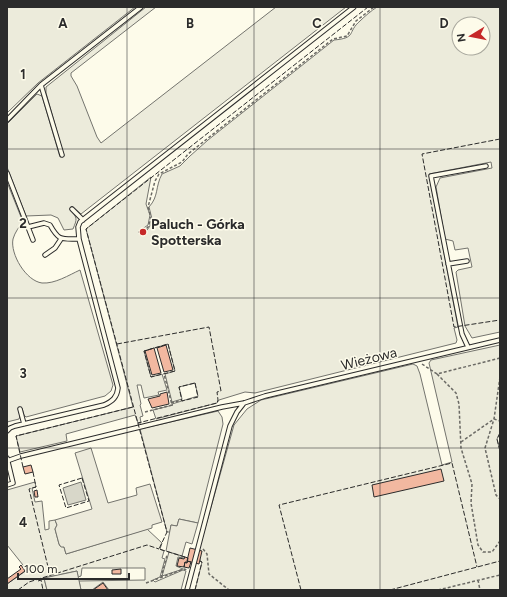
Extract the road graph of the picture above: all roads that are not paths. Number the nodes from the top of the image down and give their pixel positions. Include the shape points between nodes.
1 (141, 7) edge
2 (354, 7) edge
3 (41, 85) junction
4 (7, 120) edge
5 (62, 155) dead end
6 (486, 166) dead end
7 (7, 173) edge
8 (72, 209) dead end
9 (83, 220) junction
10 (28, 227) junction
11 (62, 239) junction
12 (79, 239) junction
13 (33, 240) dead end
14 (45, 255) dead end
15 (467, 261) dead end
16 (448, 264) junction
17 (500, 340) edge
18 (468, 347) junction
19 (244, 403) junction
20 (20, 409) dead end
21 (24, 424) junction
22 (7, 431) edge
23 (7, 460) edge
24 (7, 485) edge
25 (187, 590) edge

1 - 3 lane
2 - 9 lane
3 - 4 lane
3 - 5 lane
6 - 16 lane via 431,176
7 - 10 lane
8 - 9 lane
9 - 12 lane via 78,227
10 - 11 lane via 44,223 50,225 55,234
10 - 13 lane
11 - 12 lane
11 - 14 lane
12 - 21 lane via 118,388 117,394 111,402 104,405
15 - 16 lane
16 - 18 lane via 462,334
17 - 18 lane, Wieżowa
18 - 19 lane, Wieżowa
19 - 23 lane, Wieżowa
19 - 25 lane via 230,426
20 - 21 lane
21 - 22 lane
23 - 24 lane via 13,483

